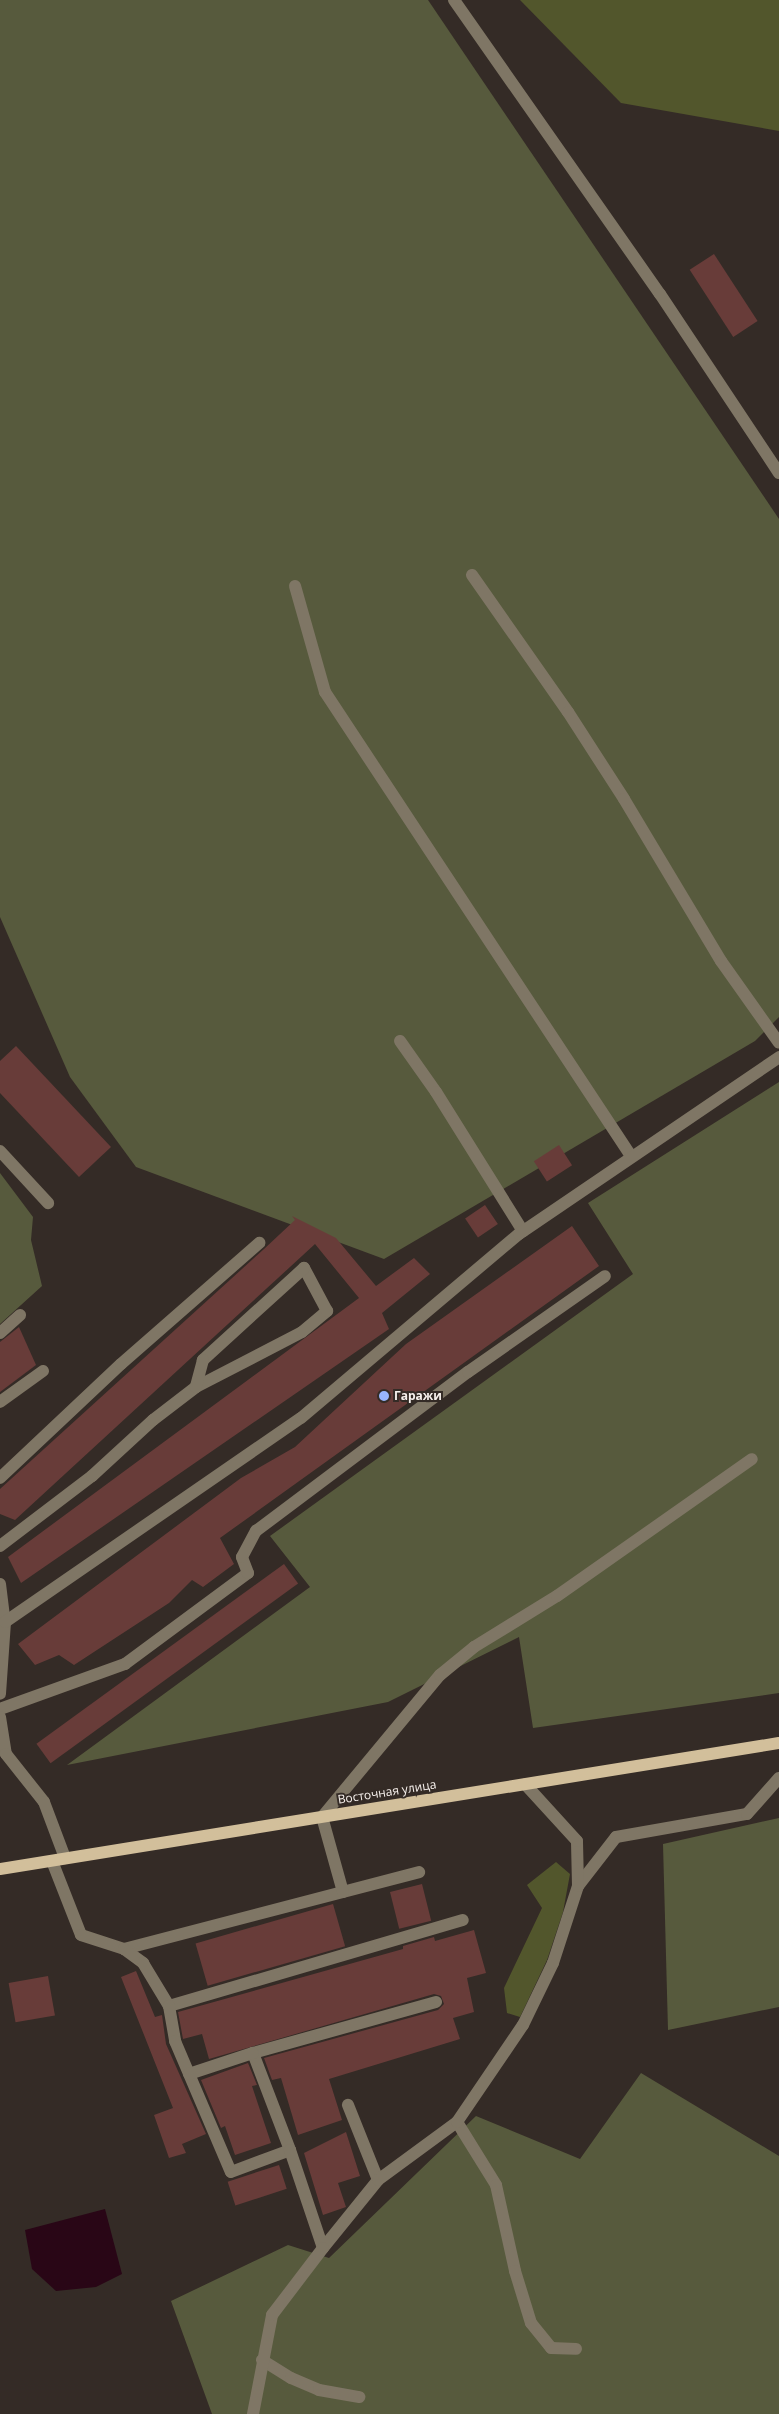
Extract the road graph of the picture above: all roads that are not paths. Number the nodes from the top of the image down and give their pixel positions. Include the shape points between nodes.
1 (454, 0) edge
2 (779, 473) edge
3 (472, 575) dead end
4 (295, 586) dead end
5 (400, 1041) dead end
6 (779, 1043) edge
7 (779, 1057) edge
8 (0, 1151) edge
9 (631, 1156) junction
10 (48, 1202) dead end
11 (523, 1231) junction
12 (259, 1243) dead end
13 (605, 1276) dead end
14 (20, 1315) dead end
15 (0, 1333) edge
16 (43, 1370) dead end
17 (196, 1387) junction
18 (0, 1402) edge
19 (752, 1459) dead end
20 (0, 1478) edge
21 (0, 1546) edge
22 (0, 1584) edge
23 (5, 1622) junction
24 (0, 1694) edge
25 (0, 1709) edge
26 (0, 1717) edge
27 (779, 1743) edge
28 (779, 1778) edge
29 (526, 1784) junction
30 (322, 1817) junction
31 (65, 1858) junction
32 (52, 1861) junction
33 (0, 1869) edge
34 (419, 1872) dead end
35 (578, 1886) junction
36 (343, 1892) junction
37 (463, 1920) dead end
38 (124, 1949) junction
39 (436, 2002) dead end
40 (169, 2006) junction
41 (253, 2053) junction
42 (189, 2074) junction
43 (348, 2105) dead end
44 (457, 2122) junction
45 (290, 2150) junction
46 (378, 2180) junction
47 (323, 2248) junction
48 (576, 2349) dead end
49 (262, 2360) junction
50 (359, 2397) dead end
51 (253, 2414) edge

1 - 2 street via 660,294
3 - 6 street via 568,712 624,798 721,961
4 - 9 street via 325,692
5 - 11 street via 436,1092
7 - 9 street
8 - 10 street
9 - 11 street
11 - 23 street via 301,1418
12 - 20 street via 121,1364
13 - 25 street via 468,1372 256,1531 242,1557 248,1572 125,1664
14 - 15 street
16 - 18 street
17 - 17 street via 203,1360 304,1268 327,1310 302,1332
17 - 21 street via 153,1420 92,1476
19 - 30 street via 557,1596 474,1646 440,1675
22 - 23 street
23 - 24 street
26 - 31 street via 6,1754 44,1802
27 - 29 main road, Восточная улица
28 - 35 street via 747,1814 616,1837
29 - 30 main road, Восточная улица
29 - 35 street via 577,1841
30 - 31 main road, Восточная улица
30 - 36 street
31 - 32 main road, Восточная улица
32 - 33 main road, Восточная улица
32 - 38 street via 81,1935
34 - 36 street
35 - 44 street via 554,1963 523,2025
36 - 38 street
37 - 40 street
38 - 40 street via 143,1963
39 - 41 street
40 - 42 street via 175,2041
41 - 42 street
41 - 45 street
42 - 45 street via 231,2172
43 - 46 street
44 - 46 street
44 - 48 street via 496,2185 515,2271 531,2323 552,2348
45 - 47 street
46 - 47 street
47 - 49 street via 272,2315
49 - 50 street via 319,2390
49 - 51 street

